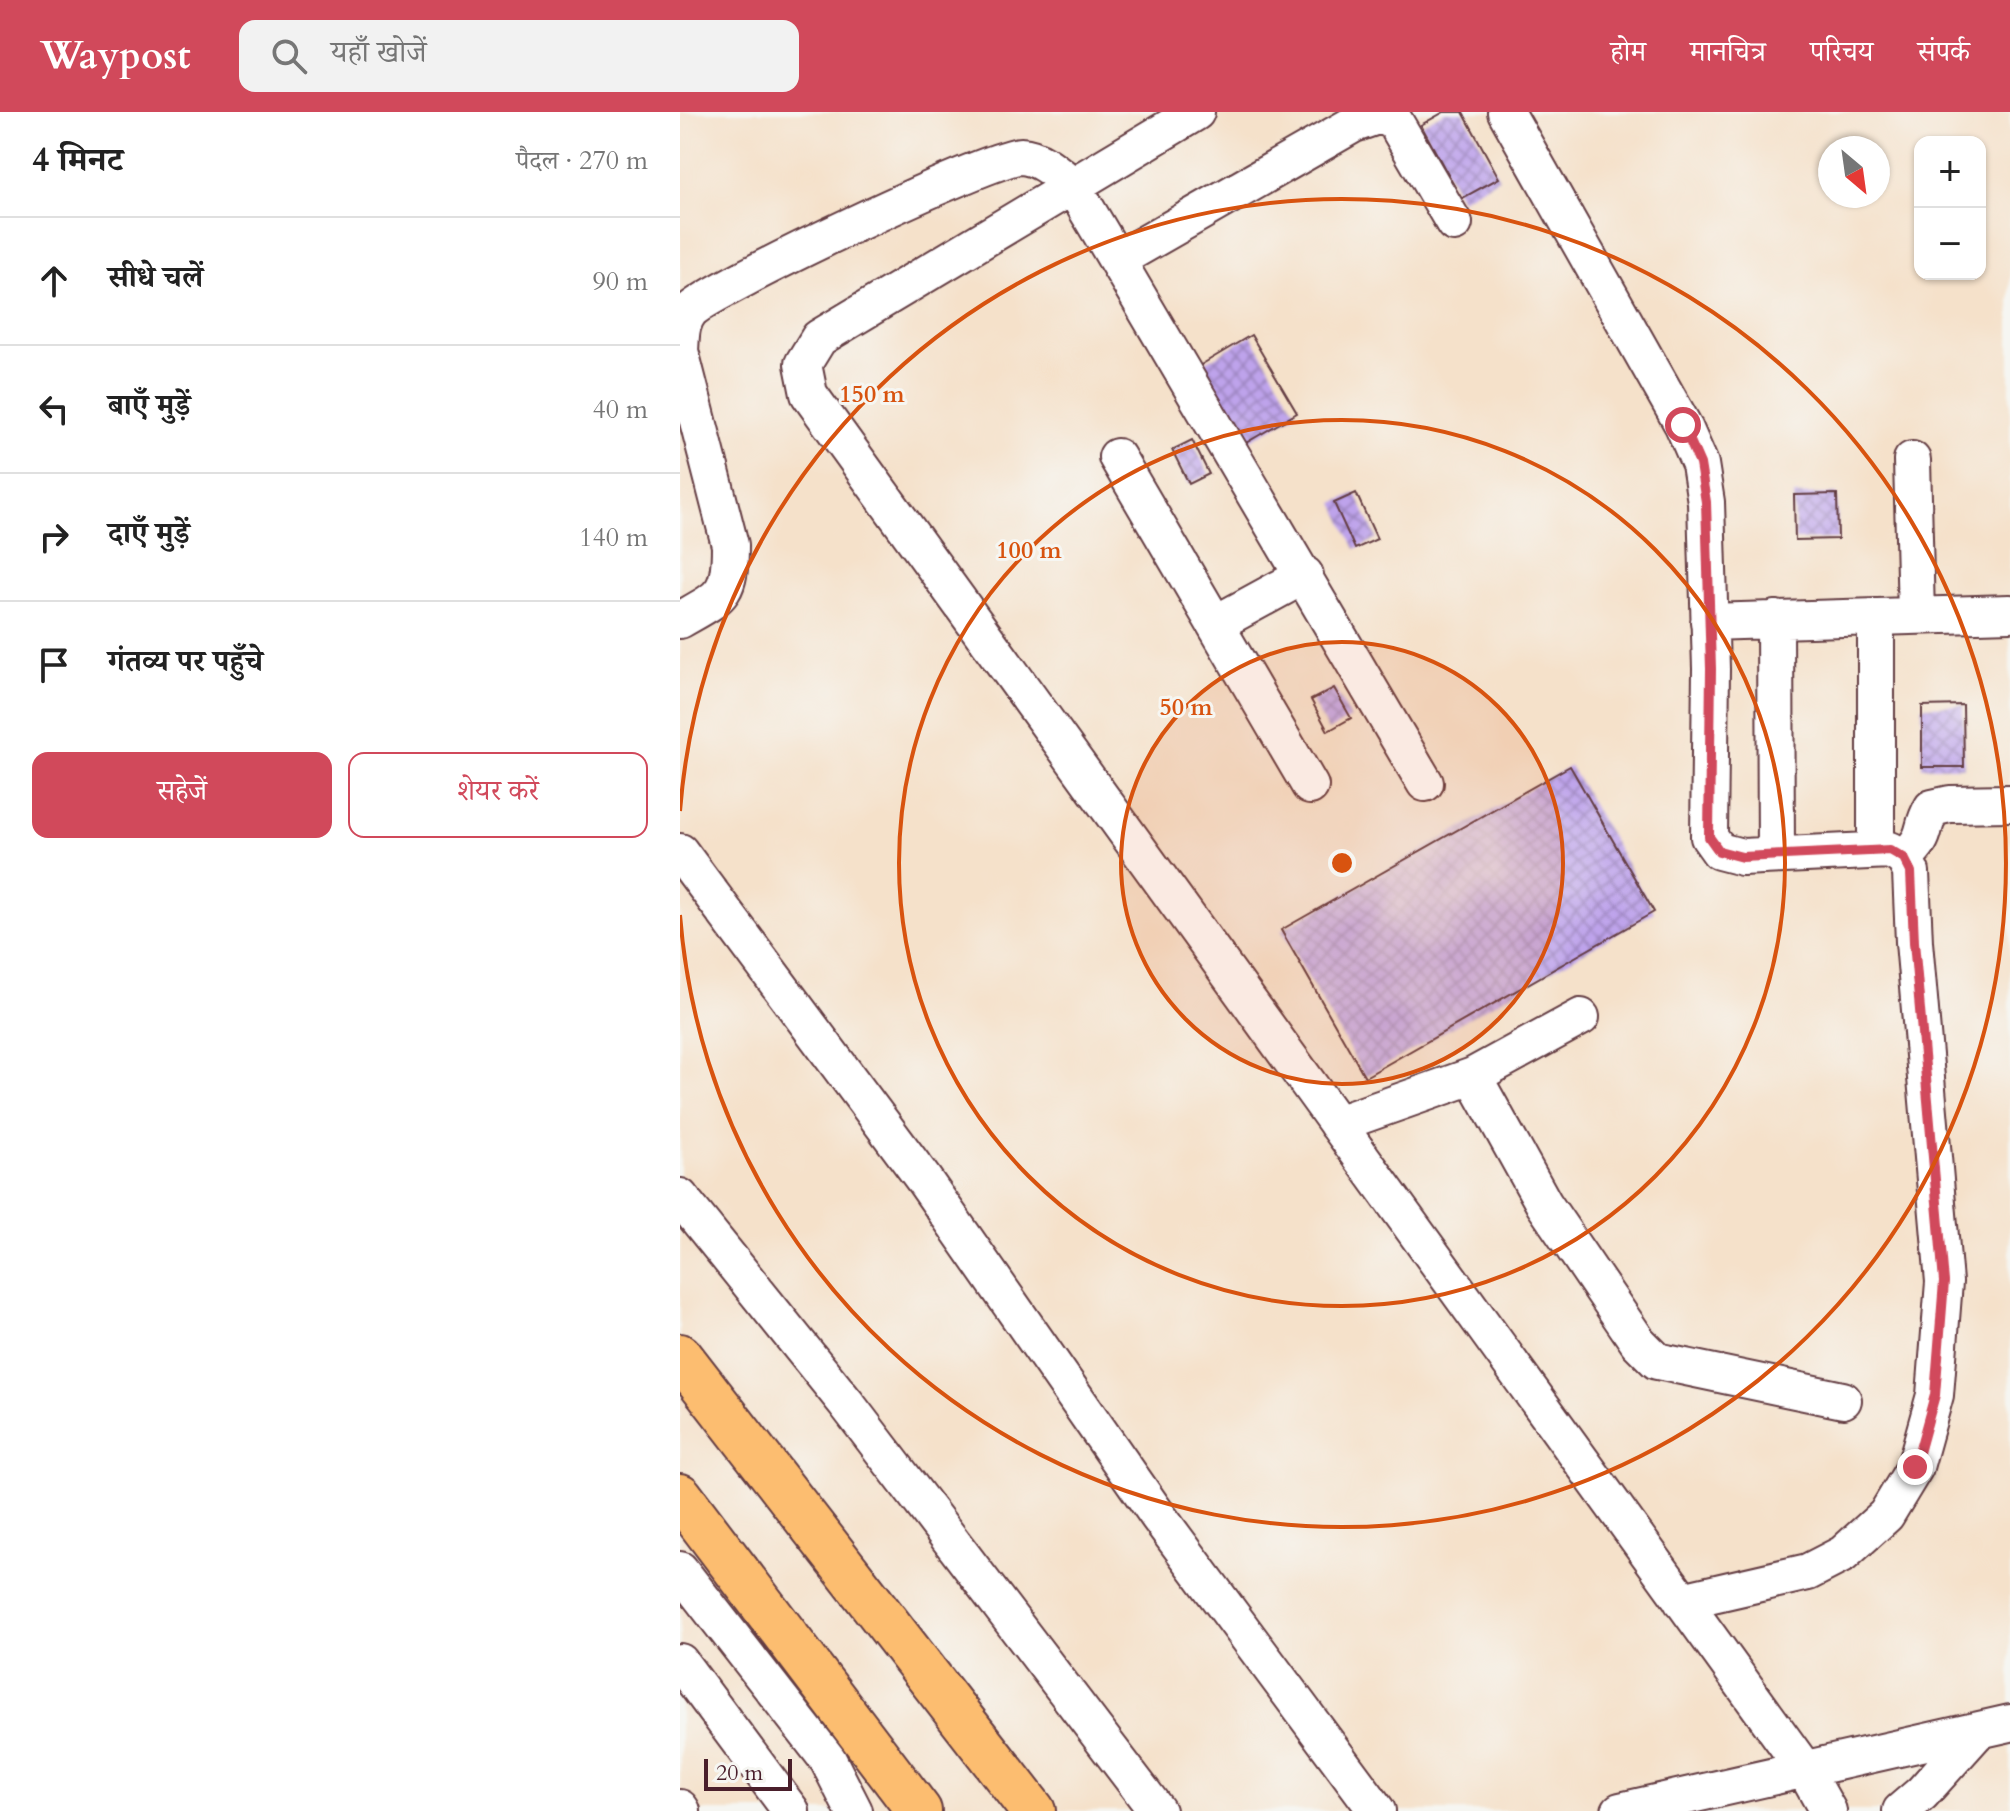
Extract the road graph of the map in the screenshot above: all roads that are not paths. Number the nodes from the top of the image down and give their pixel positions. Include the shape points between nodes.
1 (1196, 112) edge
2 (1506, 112) edge
3 (1073, 186) junction
4 (1454, 223) dead end
5 (1117, 260) junction
6 (1117, 457) dead end
7 (1912, 460) dead end
8 (1305, 575) junction
9 (2010, 613) edge
10 (1916, 615) junction
11 (1876, 617) junction
12 (1775, 619) junction
13 (680, 620) edge
14 (1709, 622) junction
15 (1215, 624) junction
16 (1425, 783) dead end
17 (1310, 786) dead end
18 (2010, 803) edge
19 (680, 852) edge
20 (1776, 854) junction
21 (1890, 854) junction
22 (1581, 1017) dead end
23 (1473, 1076) junction
24 (1337, 1124) junction
25 (680, 1197) edge
26 (680, 1356) edge
27 (1843, 1400) dead end
28 (680, 1496) edge
29 (680, 1570) edge
30 (1682, 1601) junction
31 (680, 1662) edge
32 (2010, 1723) edge
33 (1976, 1733) junction
34 (1805, 1770) junction
35 (791, 1811) edge
36 (854, 1811) edge
37 (919, 1811) edge
38 (1033, 1811) edge
39 (1157, 1811) edge
40 (1377, 1811) edge
41 (1620, 1811) edge
42 (1828, 1811) edge
43 (1901, 1811) edge

1 - 3 street
2 - 14 street via 1700,464
3 - 5 street
3 - 13 street via 1036,160 1003,157 733,283 691,310 682,325 680,351 730,545 730,578 711,603
3 - 24 street via 819,338 803,364 809,394
4 - 5 street via 1395,122 1380,115 1354,124
5 - 8 street
6 - 15 street
7 - 10 street
8 - 15 street
8 - 16 street
9 - 10 street
10 - 11 street
11 - 12 street
11 - 21 street
12 - 14 street
12 - 20 street
14 - 20 street via 1709,837 1719,851 1742,857
15 - 17 street
18 - 21 street via 1932,808 1926,832
19 - 40 street via 924,1180 1158,1516
20 - 21 street
21 - 30 street via 1911,872 1944,1282 1935,1395 1915,1467 1886,1515 1843,1554 1808,1572
22 - 23 street
23 - 24 street
23 - 27 street via 1544,1204 1638,1342 1657,1361
24 - 30 street
25 - 39 street via 846,1403
26 - 38 main road
28 - 37 main road
29 - 36 street via 828,1760
30 - 34 street
31 - 35 street
32 - 33 street
33 - 34 street
33 - 43 street
34 - 41 street
34 - 42 street

